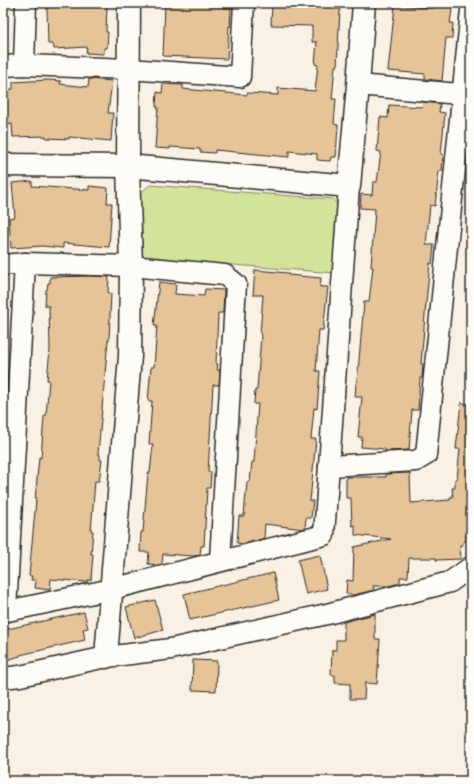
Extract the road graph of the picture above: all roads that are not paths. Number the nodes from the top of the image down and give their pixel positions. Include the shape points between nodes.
1 (26, 3) edge
2 (129, 3) edge
3 (244, 3) edge
4 (364, 3) edge
5 (471, 10) edge
6 (24, 65) junction
7 (3, 66) edge
8 (129, 69) junction
9 (358, 85) junction
10 (467, 94) edge
11 (3, 165) edge
12 (128, 166) junction
13 (349, 186) junction
14 (25, 262) junction
15 (3, 265) edge
16 (131, 266) junction
17 (330, 466) junction
18 (220, 561) junction
19 (471, 567) edge
20 (112, 589) junction
21 (4, 612) edge
22 (106, 657) junction
23 (3, 678) edge

1 - 6 street
2 - 8 street
3 - 8 street via 240,78
4 - 9 street
5 - 10 street
6 - 7 street
6 - 8 street
8 - 12 street
9 - 10 street
9 - 13 street
10 - 17 street via 426,455 416,461
11 - 12 street
12 - 13 street
12 - 16 street
13 - 17 street
14 - 15 street
14 - 16 street
14 - 21 street
16 - 18 street via 225,275 236,284
16 - 20 street via 130,356
17 - 18 street via 324,535
18 - 20 street
19 - 22 street via 450,582 327,614 171,648
20 - 21 street
20 - 22 street
22 - 23 street

